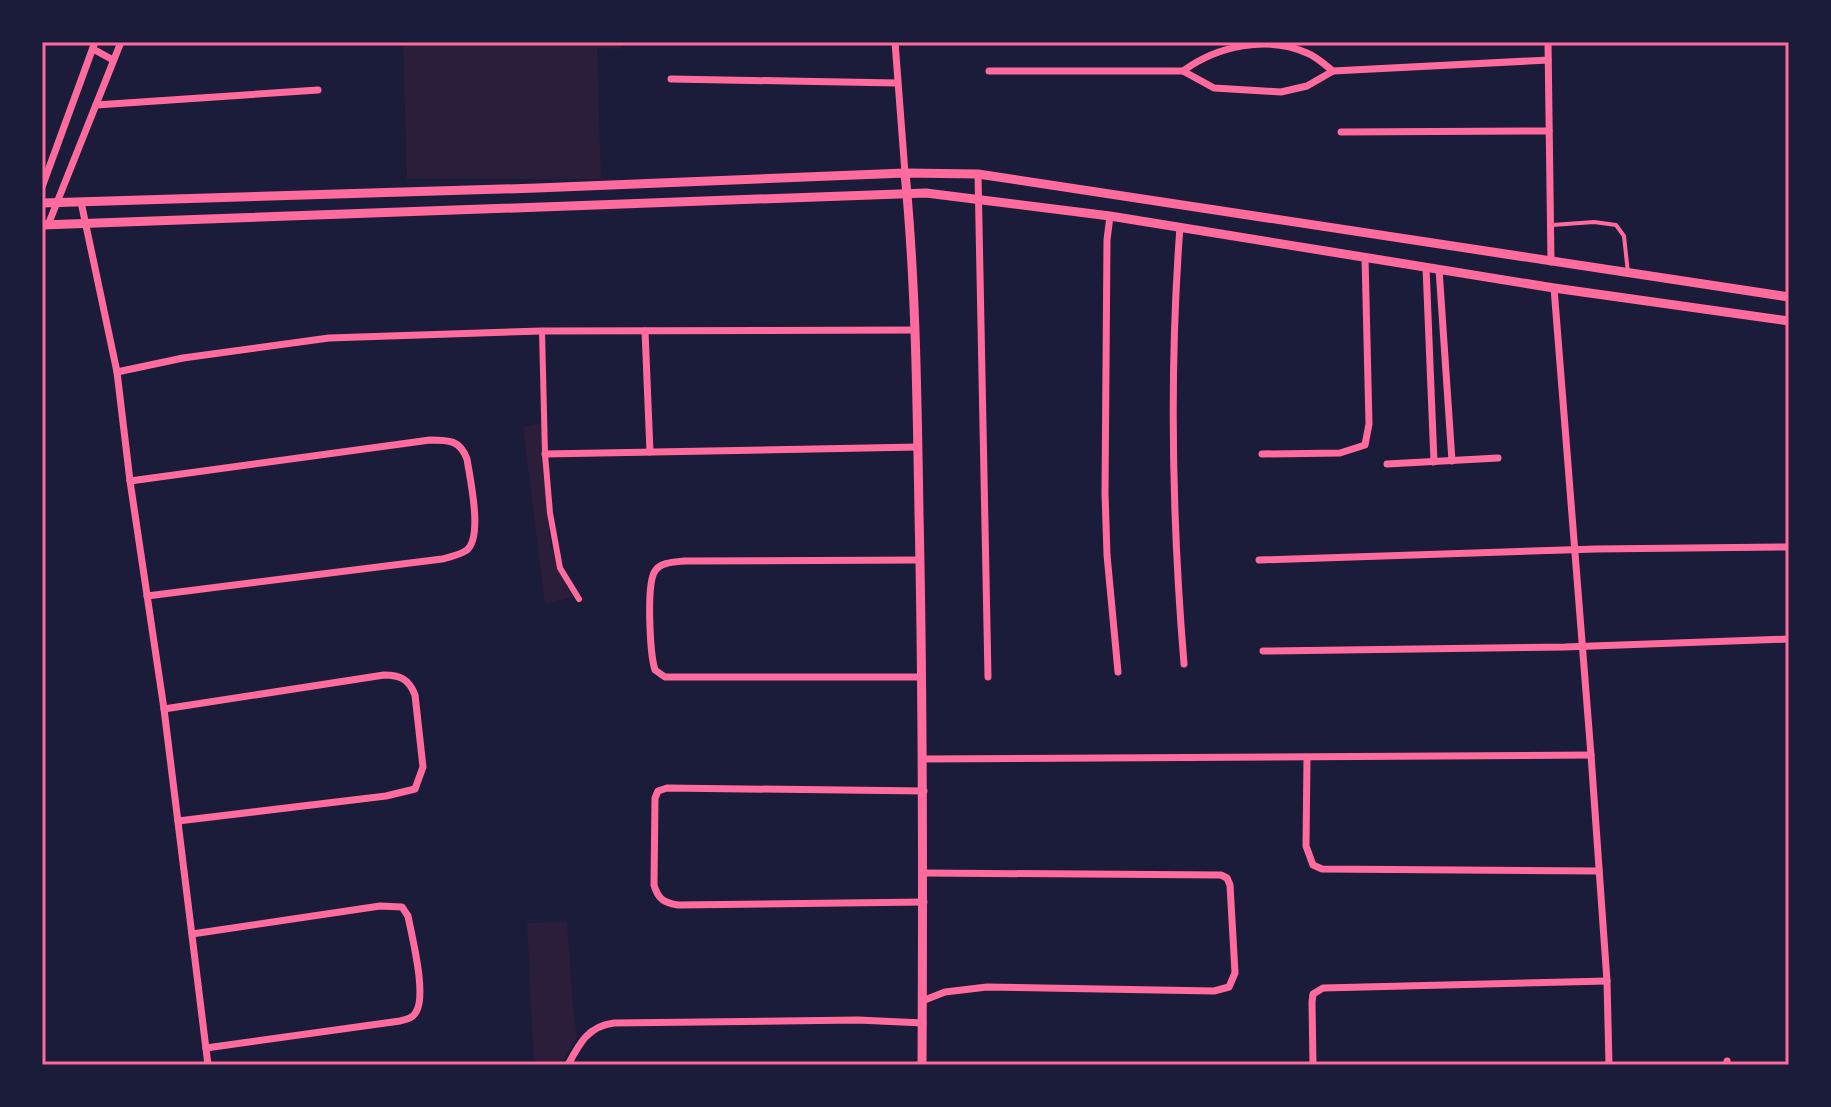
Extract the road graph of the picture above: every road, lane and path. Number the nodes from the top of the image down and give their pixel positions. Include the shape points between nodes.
1 (121, 42) edge
2 (895, 42) edge
3 (1548, 42) edge
4 (94, 45) edge
5 (113, 60) junction
6 (1548, 60) junction
7 (989, 71) dead end
8 (1183, 71) junction
9 (1333, 71) junction
10 (671, 79) dead end
11 (897, 83) junction
12 (318, 90) dead end
13 (96, 105) junction
14 (1549, 131) junction
15 (1341, 132) dead end
16 (905, 173) junction
17 (978, 174) junction
18 (42, 187) edge
19 (490, 189) junction
20 (907, 193) junction
21 (978, 198) junction
22 (81, 202) junction
23 (42, 203) edge
24 (56, 203) junction
25 (489, 211) junction
26 (1110, 216) junction
27 (86, 224) junction
28 (45, 225) edge
29 (1550, 225) junction
30 (1180, 227) junction
31 (1365, 257) junction
32 (1551, 262) junction
33 (1426, 267) junction
34 (1439, 269) junction
35 (1628, 273) junction
36 (1554, 288) junction
37 (1789, 297) edge
38 (1789, 321) edge
39 (915, 330) junction
40 (542, 331) junction
41 (645, 331) junction
42 (117, 372) junction
43 (918, 447) junction
44 (650, 452) junction
45 (545, 454) junction
46 (1262, 454) dead end
47 (1498, 458) dead end
48 (1452, 461) junction
49 (1434, 462) junction
50 (1387, 464) dead end
51 (130, 481) junction
52 (1789, 547) edge
53 (1576, 551) junction
54 (920, 560) junction
55 (1259, 560) dead end
56 (147, 596) junction
57 (579, 599) dead end
58 (1789, 639) edge
59 (1583, 646) junction
60 (1263, 651) dead end
61 (1184, 664) dead end
62 (1118, 672) dead end
63 (921, 677) junction
64 (988, 677) dead end
65 (164, 709) junction
66 (1591, 755) junction
67 (1307, 758) junction
68 (922, 759) junction
69 (924, 791) junction
70 (178, 821) junction
71 (1599, 871) junction
72 (925, 873) junction
73 (924, 902) junction
74 (192, 934) junction
75 (1607, 981) junction
76 (922, 1001) junction
77 (923, 1023) junction
78 (206, 1048) junction
79 (208, 1065) edge
80 (568, 1065) edge
81 (922, 1065) edge
82 (1313, 1065) edge
83 (1609, 1065) edge

1 - 5 street
2 - 11 street
3 - 6 street
4 - 5 street
4 - 18 street
5 - 13 street
6 - 9 street
6 - 14 street
7 - 8 street
8 - 9 street via 1214,88 1281,92 1307,86
8 - 9 street via 1223,49 1249,46 1308,53
10 - 11 street
11 - 16 street
12 - 13 street
13 - 24 street
14 - 15 street
14 - 29 street
16 - 17 street
16 - 19 street
16 - 20 street
17 - 21 street
17 - 32 street
19 - 22 street
19 - 25 street
20 - 21 street
20 - 25 street
20 - 39 street
21 - 26 street
21 - 64 street
22 - 24 street
22 - 27 street
23 - 24 street
24 - 28 street
25 - 27 street
26 - 30 street
26 - 62 street via 1105,493
27 - 28 street
27 - 42 street
29 - 32 street
29 - 35 lane via 1616,225 1624,236
30 - 31 street
30 - 61 street via 1172,456
31 - 33 street
31 - 46 street via 1365,445 1340,453
32 - 35 street
33 - 34 street
33 - 49 street
34 - 36 street
34 - 48 street
35 - 37 street
36 - 38 street
36 - 53 street
39 - 41 street
39 - 43 street
40 - 41 street
40 - 42 street via 329,338
40 - 45 street
41 - 44 street
42 - 51 street
43 - 44 street
43 - 54 street
44 - 45 street
45 - 57 street via 560,568
47 - 48 street
48 - 49 street
49 - 50 street
51 - 56 street
51 - 56 street via 430,440 456,442 467,459 475,529 473,542 458,555
52 - 53 street
53 - 55 street
53 - 59 street
54 - 63 street
54 - 63 street via 684,561 661,565 650,584 651,651 655,670 665,677
56 - 65 street
58 - 59 street
59 - 60 street
59 - 66 street
63 - 68 street
65 - 70 street
65 - 70 street via 384,675 404,677 415,695 423,767 415,789
66 - 67 street
66 - 71 street
67 - 68 street
67 - 71 street via 1306,846 1313,865 1322,869
68 - 69 street
69 - 72 street
69 - 73 street via 658,791 654,885 662,901 678,905
70 - 74 street
71 - 75 street
72 - 73 street
72 - 76 street via 1221,875 1230,885 1235,973 1229,987 1214,991 987,987
73 - 76 street
74 - 78 street
74 - 78 street via 402,907 408,916 420,994 417,1011 400,1021
75 - 82 street via 1323,988 1313,994
75 - 83 street
76 - 77 street
77 - 80 street via 614,1023 595,1028
77 - 81 street
78 - 79 street

